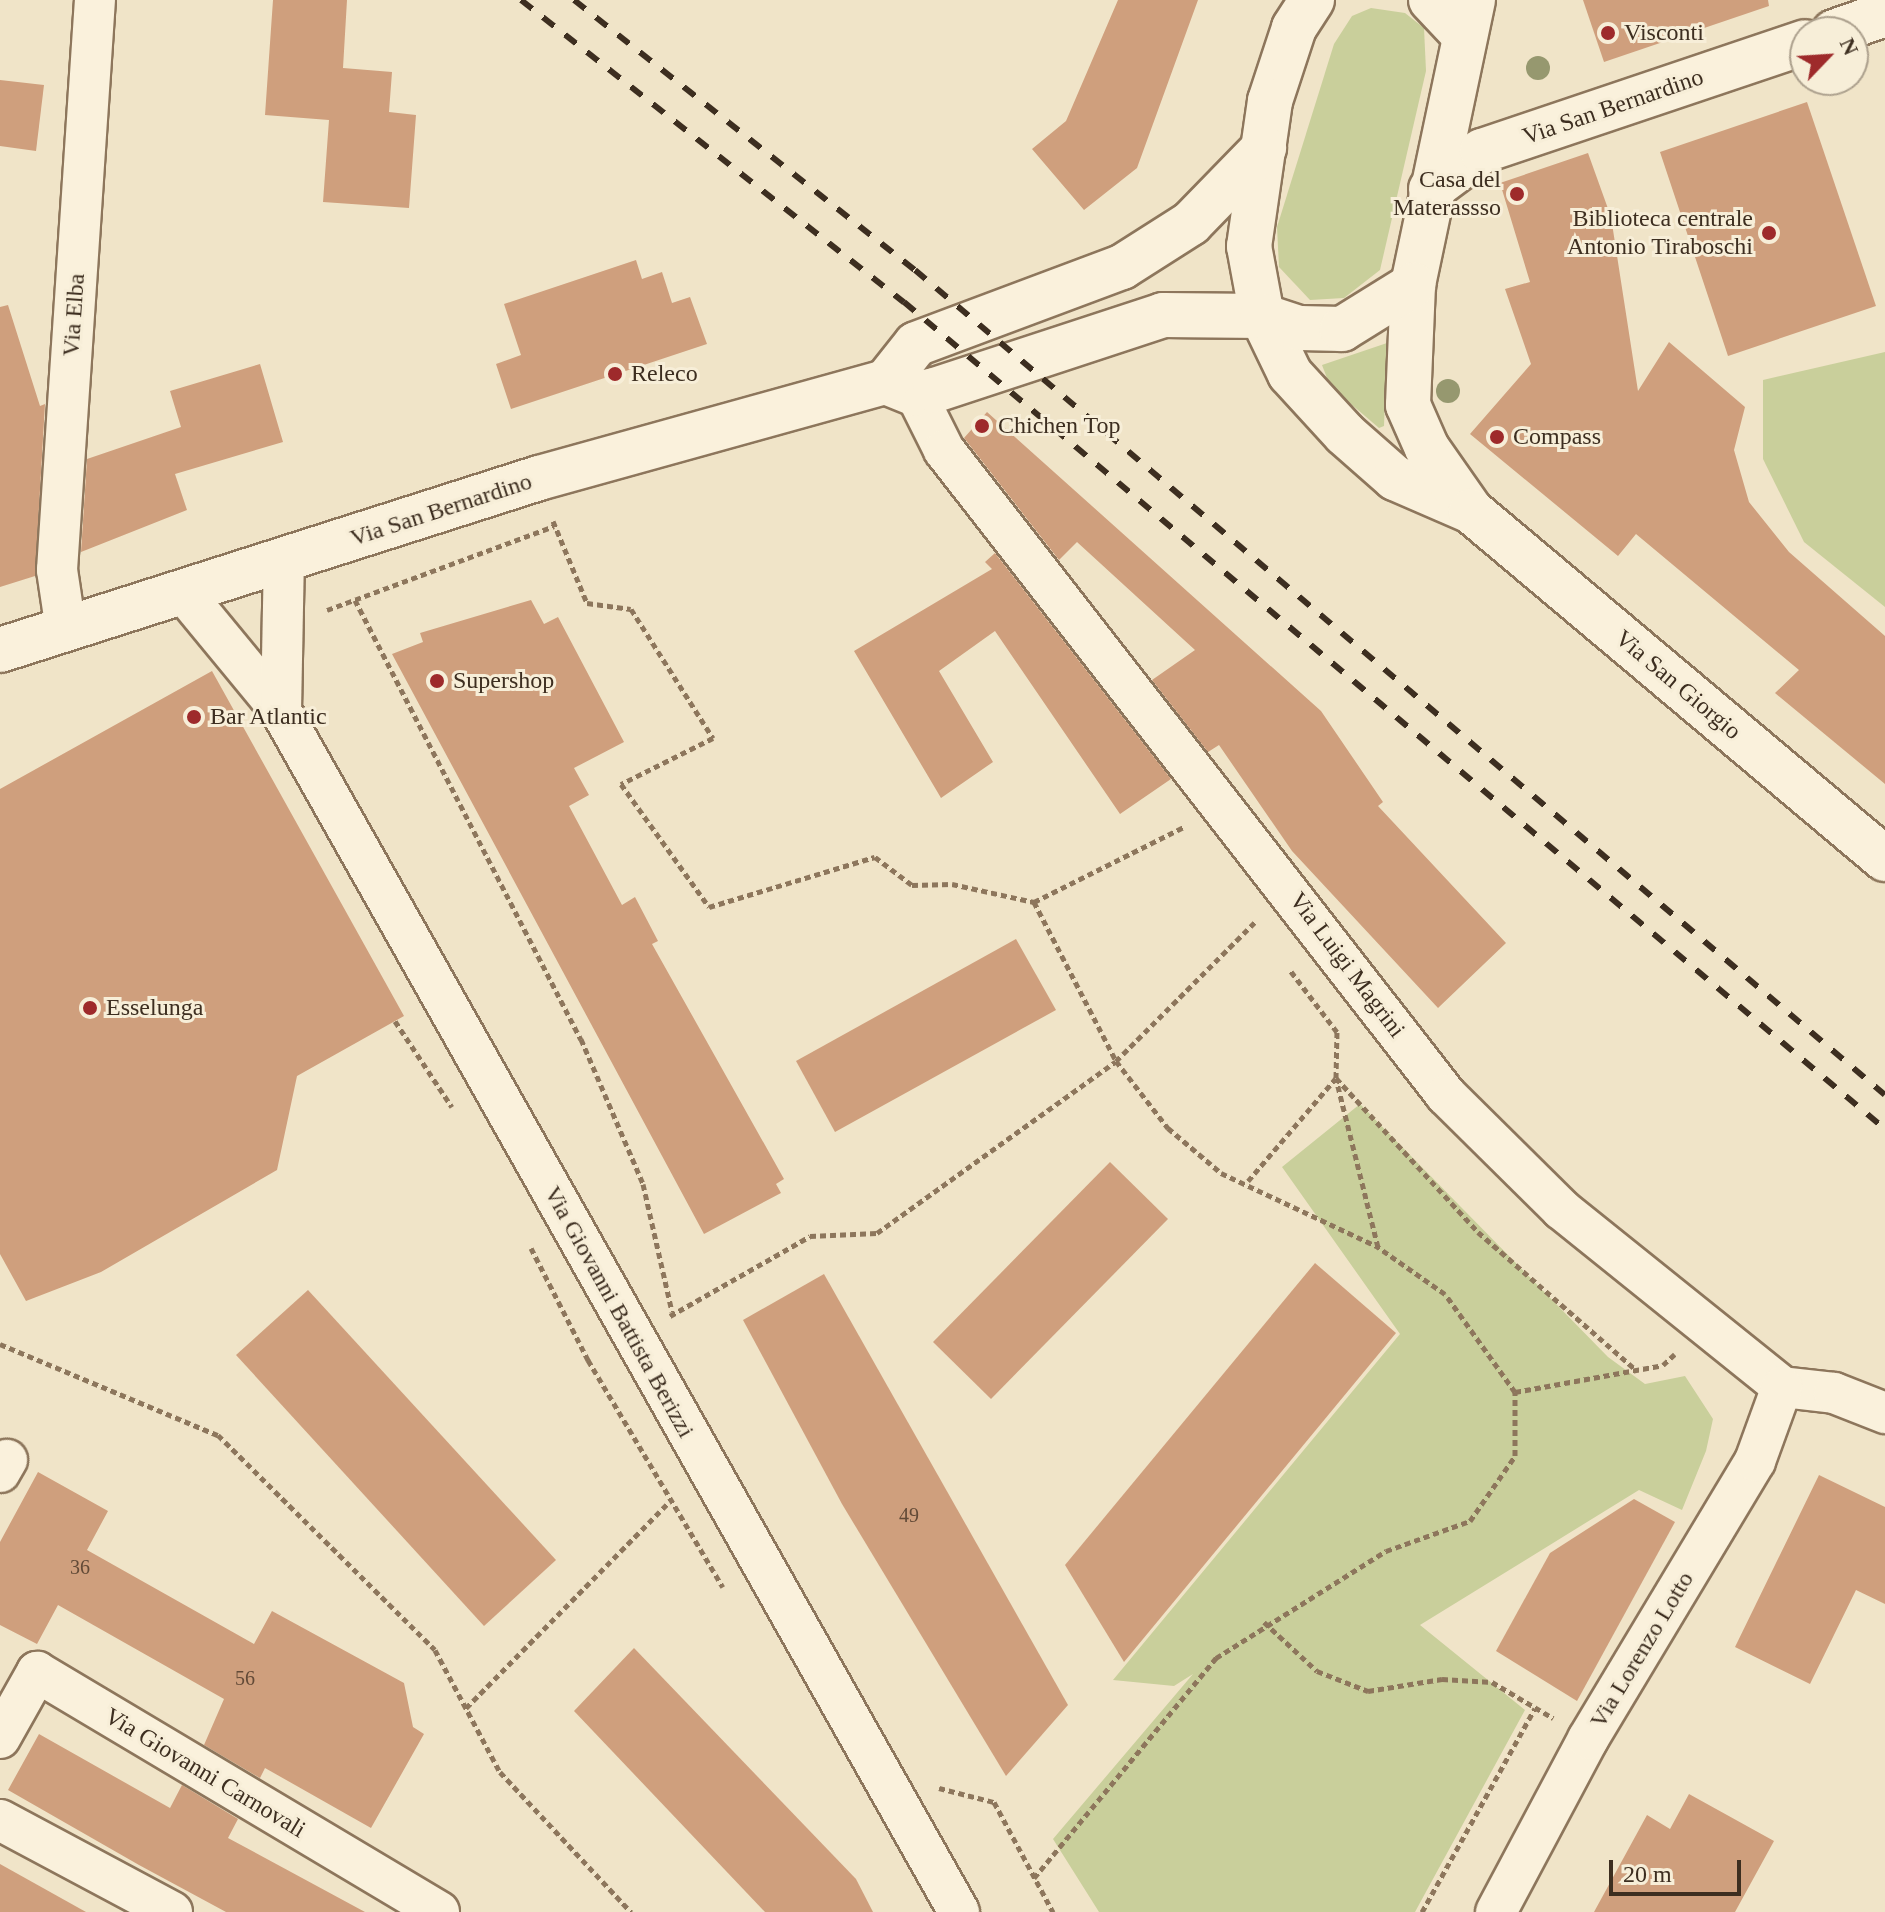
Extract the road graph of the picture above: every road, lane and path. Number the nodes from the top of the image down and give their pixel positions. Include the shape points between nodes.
1 (95, 0) edge
2 (1431, 0) edge
3 (1294, 9) edge
4 (1468, 17) edge
5 (1789, 47) edge
6 (1264, 148) junction
7 (1431, 189) junction
8 (1413, 285) junction
9 (1262, 316) junction
10 (901, 388) junction
11 (539, 478) junction
12 (1471, 511) junction
13 (554, 526) junction
14 (284, 560) junction
15 (183, 592) junction
16 (355, 600) junction
17 (278, 628) junction
18 (66, 630) junction
19 (0, 650) edge
20 (281, 711) junction
21 (1202, 807) junction
22 (1885, 859) edge
23 (1034, 902) junction
24 (1300, 902) junction
25 (1246, 909) dead end
26 (1254, 922) junction
27 (1263, 934) dead end
28 (1282, 959) dead end
29 (395, 1021) dead end
30 (1116, 1061) junction
31 (1336, 1078) junction
32 (461, 1121) dead end
33 (1248, 1181) junction
34 (527, 1240) dead end
35 (1378, 1247) junction
36 (673, 1315) junction
37 (1704, 1325) junction
38 (680, 1328) dead end
39 (632, 1336) junction
40 (0, 1344) edge
41 (1636, 1370) junction
42 (1782, 1387) junction
43 (1515, 1392) junction
44 (1885, 1413) edge
45 (671, 1500) dead end
46 (1264, 1622) junction
47 (466, 1708) junction
48 (1535, 1708) junction
49 (0, 1738) edge
50 (1588, 1739) junction
51 (933, 1777) dead end
52 (0, 1820) edge
53 (1034, 1878) junction
54 (172, 1912) edge
55 (439, 1912) edge
56 (631, 1912) edge
57 (959, 1912) edge
58 (1053, 1912) edge
59 (1422, 1912) edge
60 (1496, 1912) edge

1 - 18 street, Via Elba via 57,570
2 - 4 main road
3 - 6 main road, Via San Giorgio
4 - 7 main road, Via San Giorgio
5 - 7 main road, Via San Bernardino via 1482,151
6 - 9 main road, Via San Giorgio via 1249,246
6 - 10 main road via 1191,223 1122,267 916,344
7 - 8 main road, Via San Giorgio
8 - 9 main road, Via San Bernardino via 1342,329 1300,328
8 - 12 main road, Via San Giorgio via 1408,405
9 - 10 main road, Via San Bernardino via 1200,312 1141,320
9 - 12 main road, Via San Giorgio via 1290,374 1345,434 1395,478
10 - 11 main road, Via San Bernardino
10 - 21 street, Via Luigi Magrini
11 - 13 path
11 - 14 main road, Via San Bernardino
12 - 22 main road, Via San Giorgio
13 - 16 path
13 - 23 path via 587,603 631,609 713,738 621,784 709,907 875,857 912,885 952,884
14 - 15 main road, Via San Bernardino
14 - 17 street, Via Giovanni Battista Berizzi
15 - 18 main road, Via San Bernardino
15 - 20 street, Via Giovanni Battista Berizzi
16 - 17 path
16 - 36 path via 581,1039 643,1184
17 - 20 street, Via Giovanni Battista Berizzi
18 - 19 main road, Via San Bernardino
20 - 39 street, Via Giovanni Battista Berizzi
21 - 23 path
21 - 24 street, Via Luigi Magrini
23 - 30 path
24 - 26 path
24 - 37 street, Via Luigi Magrini via 1446,1095 1561,1209
25 - 26 path
26 - 27 path
26 - 30 path
28 - 31 path via 1337,1032
29 - 32 path
30 - 33 path via 1168,1128 1221,1173
30 - 36 path via 877,1233 810,1236
31 - 33 path
31 - 35 path
31 - 41 path via 1478,1232
33 - 35 path
34 - 39 path via 588,1360
35 - 43 path via 1445,1294
36 - 38 path
36 - 39 path
37 - 41 path via 1663,1365
37 - 42 street, Via Luigi Magrini
39 - 57 street, Via Giovanni Battista Berizzi
40 - 47 path via 218,1435 435,1650
41 - 43 path
42 - 44 street via 1834,1393
42 - 50 street, Via Lorenzo Lotto via 1755,1461
43 - 46 path via 1515,1456 1470,1521 1386,1551
45 - 47 path
46 - 48 path via 1317,1671 1368,1691 1442,1679 1492,1682
46 - 53 path via 1216,1658
47 - 56 path via 500,1772
48 - 50 path
48 - 59 path
49 - 55 street, Via Giovanni Carnovali via 37,1672
50 - 60 street, Via Lorenzo Lotto
51 - 53 path via 941,1790 994,1802
52 - 54 street
53 - 58 path

